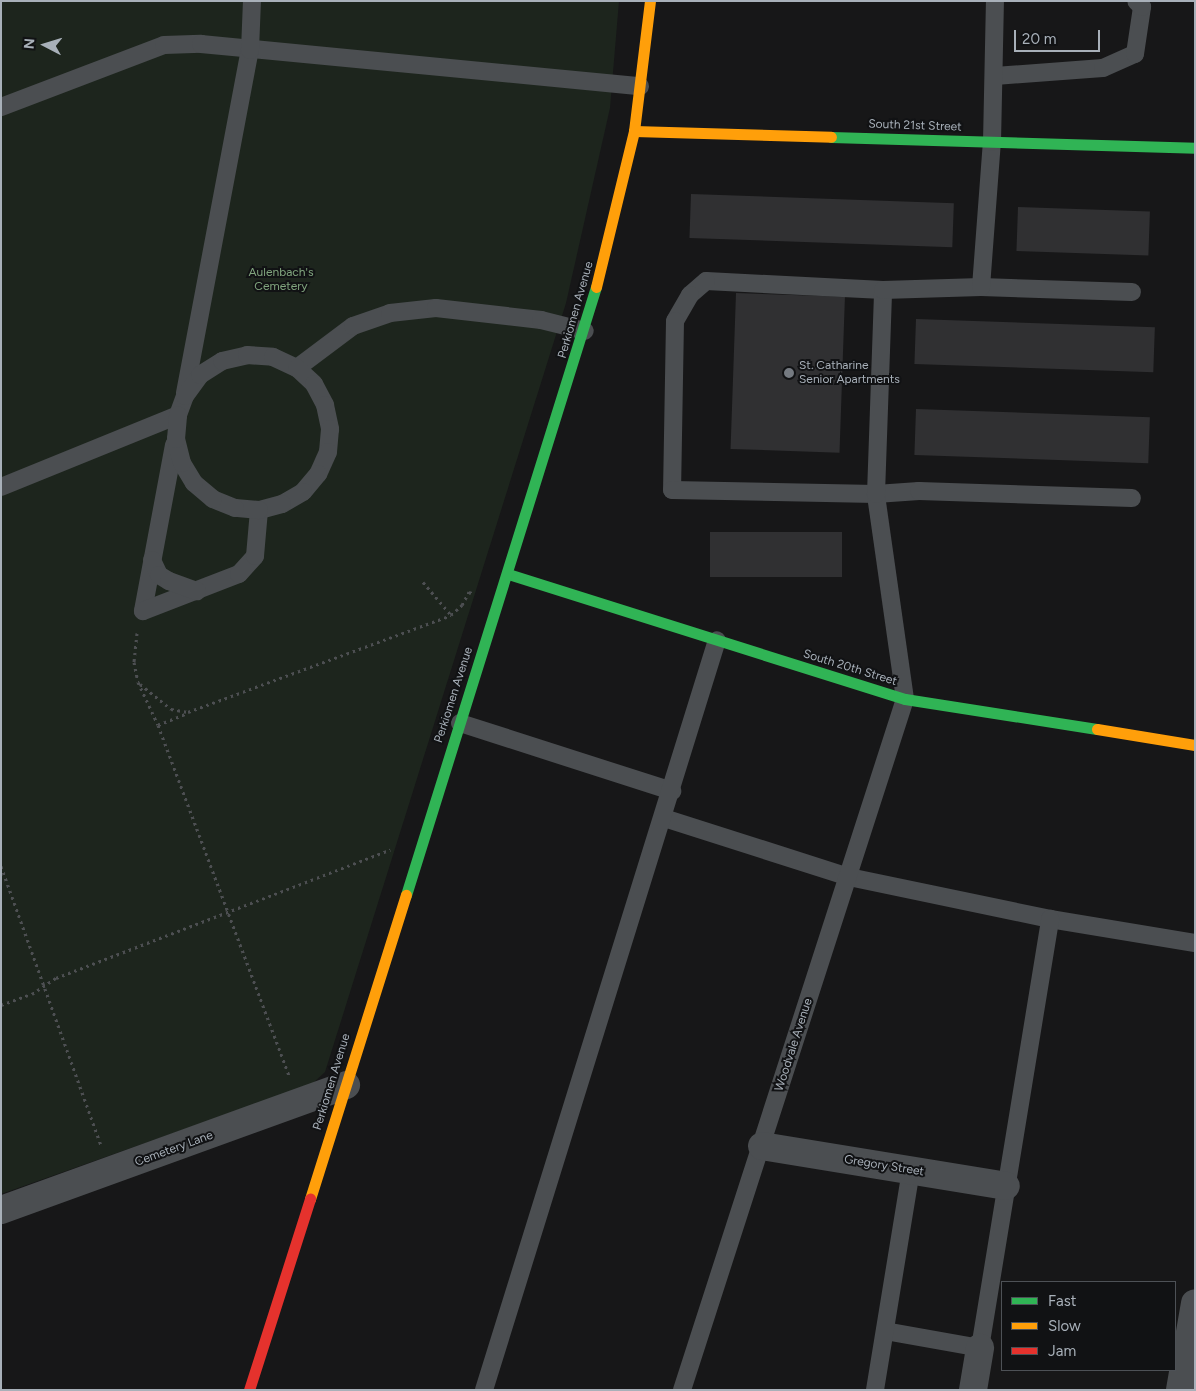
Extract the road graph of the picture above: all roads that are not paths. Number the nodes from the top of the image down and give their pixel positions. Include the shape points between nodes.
1 (252, 1) edge
2 (650, 1) edge
3 (995, 1) edge
4 (1136, 1) edge
5 (250, 50) junction
6 (994, 76) junction
7 (640, 86) junction
8 (1, 107) edge
9 (634, 131) junction
10 (992, 142) junction
11 (1195, 148) edge
12 (981, 287) junction
13 (884, 290) junction
14 (1132, 292) dead end
15 (585, 331) junction
16 (297, 368) junction
17 (184, 396) junction
18 (178, 414) junction
19 (176, 439) junction
20 (1, 487) edge
21 (876, 494) junction
22 (1132, 498) dead end
23 (259, 510) junction
24 (152, 560) junction
25 (508, 574) junction
26 (197, 591) junction
27 (717, 640) junction
28 (905, 700) junction
29 (460, 723) junction
30 (1195, 745) edge
31 (672, 791) junction
32 (664, 818) junction
33 (849, 877) junction
34 (1050, 919) junction
35 (1195, 943) edge
36 (346, 1085) junction
37 (762, 1146) junction
38 (911, 1170) junction
39 (1006, 1186) junction
40 (1, 1210) edge
41 (1195, 1303) edge
42 (885, 1331) junction
43 (980, 1348) junction
44 (249, 1390) edge
45 (484, 1390) edge
46 (682, 1390) edge
47 (875, 1390) edge
48 (973, 1390) edge
49 (1180, 1390) edge

1 - 5 lane
2 - 7 main road, Perkiomen Avenue
3 - 6 lane
4 - 6 lane via 1142,7 1135,54 1104,68
5 - 7 lane
5 - 8 lane via 202,44 164,45
5 - 17 lane
6 - 10 lane
7 - 9 main road, Perkiomen Avenue
9 - 10 main road, South 21st Street
9 - 15 main road, Perkiomen Avenue
10 - 11 main road, South 21st Street
10 - 12 lane
12 - 13 lane
12 - 14 lane
13 - 21 lane
13 - 21 lane via 706,282 690,295 675,321 672,490
15 - 16 lane via 541,320 436,308 390,313 353,326
15 - 25 main road, Perkiomen Avenue
16 - 17 lane via 273,357 239,357 222,361 200,375
16 - 23 lane via 314,384 325,405 330,429 328,452 318,474 303,492 282,504
17 - 18 lane
18 - 19 lane
18 - 20 lane
19 - 23 lane via 182,463 194,483 213,499 235,508
19 - 24 lane
21 - 22 lane via 918,491
21 - 28 lane
23 - 26 lane via 255,556 239,574
24 - 26 lane via 159,574 169,581
24 - 26 lane via 143,610
25 - 27 main road, South 20th Street
25 - 29 main road, Perkiomen Avenue
27 - 28 main road, South 20th Street
27 - 31 lane
28 - 30 main road, South 20th Street
28 - 33 lane, Woodvale Avenue
29 - 31 lane
29 - 36 main road, Perkiomen Avenue
31 - 32 lane
32 - 33 lane
32 - 45 lane
33 - 34 lane
33 - 37 lane, Woodvale Avenue
34 - 35 lane
34 - 39 lane
36 - 40 street, Cemetery Lane
36 - 44 main road, Perkiomen Avenue
37 - 38 street, Gregory Street
37 - 46 lane, Woodvale Avenue
38 - 39 street, Gregory Street
38 - 42 lane
39 - 43 lane
41 - 49 street
42 - 43 lane
42 - 47 lane
43 - 48 street

